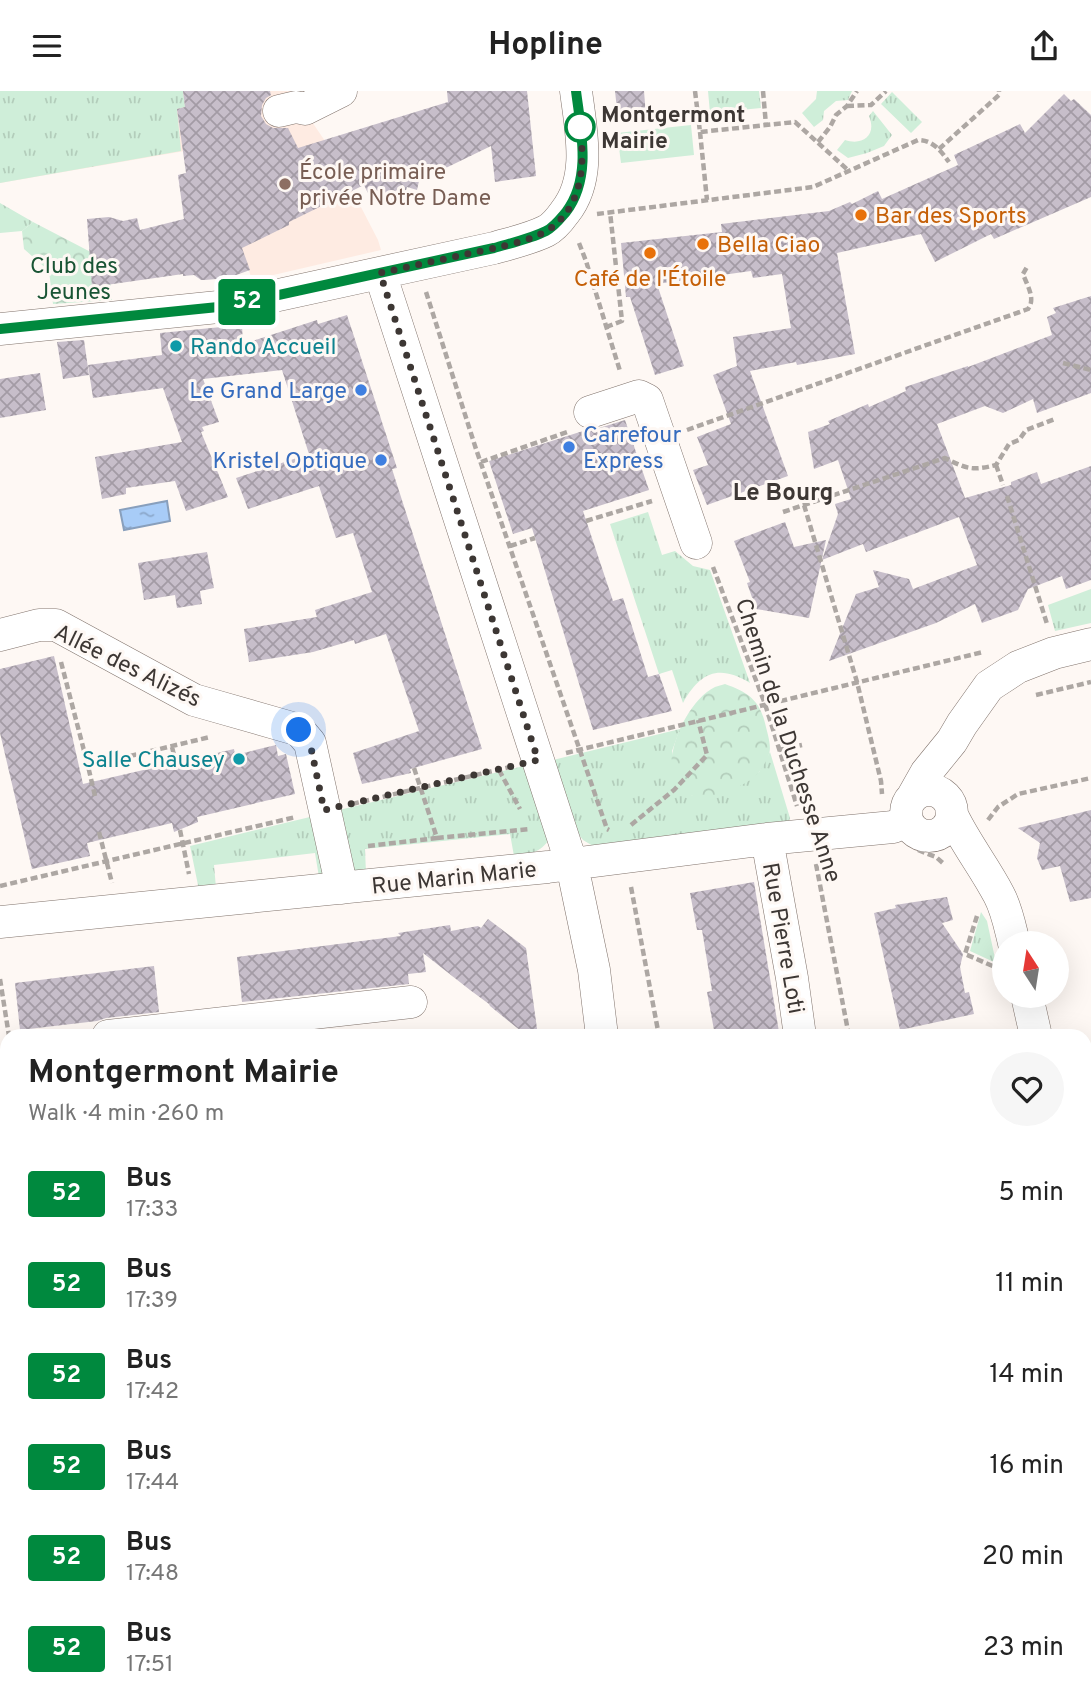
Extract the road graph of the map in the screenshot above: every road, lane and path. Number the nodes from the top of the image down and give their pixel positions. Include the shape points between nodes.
1 (341, 91) edge
2 (576, 91) edge
3 (695, 91) edge
4 (763, 91) edge
5 (886, 91) edge
6 (856, 92) edge
7 (1001, 92) edge
8 (847, 106) junction
9 (292, 110) dead end
10 (766, 125) junction
11 (700, 132) junction
12 (818, 142) junction
13 (939, 149) junction
14 (949, 162) dead end
15 (849, 171) junction
16 (707, 200) junction
17 (610, 212) junction
18 (575, 222) junction
19 (1027, 267) dead end
20 (380, 273) junction
21 (425, 290) dead end
22 (606, 327) junction
23 (0, 329) edge
24 (1063, 363) dead end
25 (1091, 370) edge
26 (629, 398) junction
27 (1055, 419) dead end
28 (586, 420) joint
29 (660, 439) junction
30 (481, 462) junction
31 (996, 465) junction
32 (1003, 485) dead end
33 (679, 493) junction
34 (1007, 496) dead end
35 (804, 505) junction
36 (783, 512) dead end
37 (586, 521) dead end
38 (535, 538) dead end
39 (696, 543) joint
40 (510, 546) junction
41 (52, 625) junction
42 (1050, 633) dead end
43 (0, 635) edge
44 (1091, 644) edge
45 (989, 650) dead end
46 (857, 682) junction
47 (1091, 682) edge
48 (1029, 696) dead end
49 (765, 704) junction
50 (698, 720) junction
51 (223, 734) dead end
52 (952, 741) junction
53 (802, 745) dead end
54 (172, 747) junction
55 (579, 750) junction
56 (779, 750) junction
57 (538, 760) junction
58 (176, 763) dead end
59 (88, 767) junction
60 (414, 768) dead end
61 (1091, 778) edge
62 (420, 788) junction
63 (95, 796) dead end
64 (951, 809) junction
65 (324, 810) junction
66 (907, 820) junction
67 (984, 825) dead end
68 (531, 828) dead end
69 (628, 828) dead end
70 (180, 829) dead end
71 (99, 832) dead end
72 (806, 835) junction
73 (618, 836) dead end
74 (437, 838) junction
75 (767, 839) junction
76 (183, 843) junction
77 (368, 846) dead end
78 (107, 862) junction
79 (572, 865) junction
80 (989, 878) junction
81 (629, 883) dead end
82 (0, 886) edge
83 (342, 888) junction
84 (120, 911) junction
85 (977, 915) dead end
86 (0, 922) edge
87 (1007, 931) edge
88 (992, 956) edge
89 (0, 979) edge
90 (411, 1002) dead end
91 (1030, 1008) edge
92 (8, 1029) edge
93 (170, 1029) edge
94 (601, 1029) edge
95 (658, 1029) edge
96 (799, 1029) edge
97 (848, 1029) edge
98 (1034, 1029) edge

1 - 9 street
2 - 18 street via 583,150 582,175 572,204
3 - 11 path
4 - 10 path
5 - 8 path via 871,105
6 - 8 path
7 - 13 path
8 - 12 path
10 - 11 path
10 - 12 path via 795,122
11 - 16 path
12 - 15 path
13 - 14 path
13 - 15 path via 927,140 918,140
15 - 16 path via 813,187
16 - 17 path
17 - 18 path
17 - 22 path via 622,321
18 - 20 street via 494,248
18 - 22 path
19 - 29 path via 1023,274 1032,298 1028,309
20 - 23 street via 228,306
20 - 57 street
21 - 30 path
22 - 26 path
24 - 25 path
26 - 28 street
26 - 29 street via 647,400
27 - 31 path via 1026,430 1009,444
28 - 30 path
29 - 33 street
30 - 40 path
31 - 32 path
31 - 35 path via 977,470 945,458
33 - 37 path
33 - 39 street
34 - 42 path
35 - 36 path
35 - 46 path
38 - 40 path
39 - 49 path, Chemin de la Duchesse Anne via 713,567
40 - 55 path
41 - 43 street, Allée des Alizés
41 - 59 path
41 - 65 street, Allée des Alizés via 194,700 299,730 310,743
44 - 52 street via 1054,653 1008,673 989,687
45 - 46 path
46 - 49 path
46 - 66 path via 881,781 884,815
47 - 48 path
49 - 50 path
49 - 56 path, Chemin de la Duchesse Anne
50 - 55 path
50 - 69 path via 707,755
51 - 54 path
52 - 64 street
52 - 66 street via 926,773
53 - 56 path
54 - 58 path
54 - 59 path
55 - 57 path
55 - 73 path via 607,829
56 - 72 path, Chemin de la Duchesse Anne
57 - 62 path
57 - 79 street
59 - 63 path
60 - 62 path
61 - 67 path via 1018,794 998,807
62 - 65 path
62 - 74 path
64 - 66 street via 950,824 931,837
64 - 66 street, Rue Marin Marie via 940,792 919,792
64 - 80 street
65 - 76 path
65 - 83 street, Allée des Alizés
66 - 72 street, Rue Marin Marie
66 - 80 street
68 - 74 path
70 - 76 path
71 - 78 path
72 - 75 street, Rue Marin Marie
72 - 97 path, Chemin de la Duchesse Anne via 815,859
74 - 77 path
75 - 79 street, Rue Marin Marie
75 - 96 street, Rue Pierre Loti
76 - 78 path
78 - 82 path
78 - 84 path
79 - 83 street, Rue Marin Marie
79 - 94 street
80 - 87 street via 1007,914
81 - 95 path
83 - 84 street, Rue Marin Marie
84 - 86 street, Rue Marin Marie
85 - 88 path via 964,954
89 - 92 path
90 - 93 street
91 - 98 street

